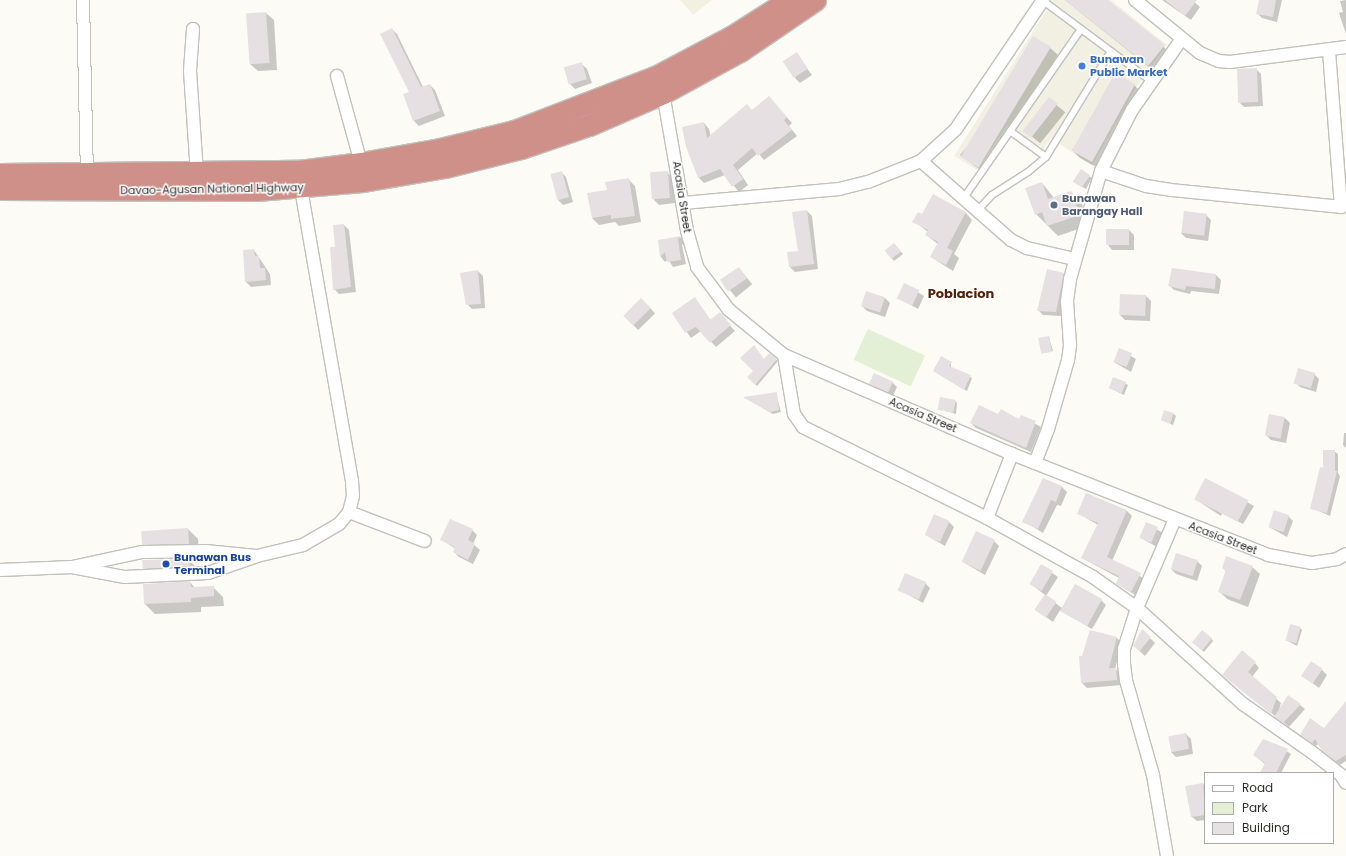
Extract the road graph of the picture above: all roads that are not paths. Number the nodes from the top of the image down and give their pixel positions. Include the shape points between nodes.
1 (83, 0) edge
2 (1042, 0) edge
3 (1141, 2) edge
4 (796, 4) edge
5 (193, 29) dead end
6 (1080, 29) junction
7 (1181, 40) junction
8 (1346, 47) edge
9 (1329, 50) junction
10 (1111, 51) junction
11 (679, 74) junction
12 (337, 76) dead end
13 (1151, 81) junction
14 (663, 93) junction
15 (1010, 131) junction
16 (1046, 157) junction
17 (921, 161) junction
18 (361, 163) junction
19 (1101, 171) junction
20 (197, 173) junction
21 (0, 174) edge
22 (300, 179) junction
23 (87, 182) junction
24 (0, 189) edge
25 (963, 199) junction
26 (683, 203) junction
27 (977, 211) junction
28 (1074, 259) junction
29 (784, 355) junction
30 (1012, 454) junction
31 (1035, 463) junction
32 (349, 512) junction
33 (986, 518) junction
34 (1175, 519) junction
35 (425, 541) dead end
36 (1346, 554) edge
37 (257, 556) junction
38 (72, 567) junction
39 (0, 570) edge
40 (1137, 608) junction
41 (1346, 783) edge
42 (1167, 856) edge

1 - 23 street
2 - 6 lane
2 - 17 street via 956,130
3 - 7 street
4 - 11 highway, Davao-Agusan National Highway via 740,51
5 - 20 street via 190,70
6 - 10 lane
6 - 15 lane
7 - 9 street via 1209,58 1230,62
7 - 13 street
8 - 9 street
9 - 19 street via 1341,207 1171,190 1146,186
10 - 13 lane
10 - 16 lane
11 - 14 highway, Davao-Agusan National Highway
11 - 18 highway, Davao-Agusan National Highway via 514,131 440,149
12 - 18 street
13 - 19 street via 1114,142
14 - 22 highway, Davao-Agusan National Highway via 589,125 521,148 445,167 363,181
14 - 26 street, Acasia Street
15 - 16 lane
15 - 25 lane
16 - 27 lane via 992,195
17 - 25 street
17 - 26 street via 868,182 839,189
18 - 22 highway, Davao-Agusan National Highway
19 - 28 street
20 - 22 highway, Davao-Agusan National Highway
20 - 23 highway, Davao-Agusan National Highway
21 - 23 highway, Davao-Agusan National Highway
22 - 23 highway, Davao-Agusan National Highway
22 - 32 street via 352,481 353,496
23 - 24 highway, Davao-Agusan National Highway
25 - 27 street
26 - 29 street, Acasia Street via 692,251 706,282 743,322
27 - 28 street via 1011,240 1028,248
28 - 31 street via 1066,316 1070,345 1064,377
29 - 30 street, Acasia Street
29 - 33 street via 794,414 803,427
30 - 31 street, Acasia Street
30 - 33 street
31 - 34 street, Acasia Street
32 - 35 street
32 - 37 street via 339,524 322,536 303,545
33 - 40 street via 1093,577
34 - 36 street, Acasia Street via 1286,560 1312,563 1337,559
34 - 40 street
37 - 38 street via 206,551 142,552
37 - 38 street via 229,568 190,576 125,577
38 - 39 street
40 - 41 street via 1243,704 1313,752 1341,775
40 - 42 street via 1124,649 1126,680 1153,776

